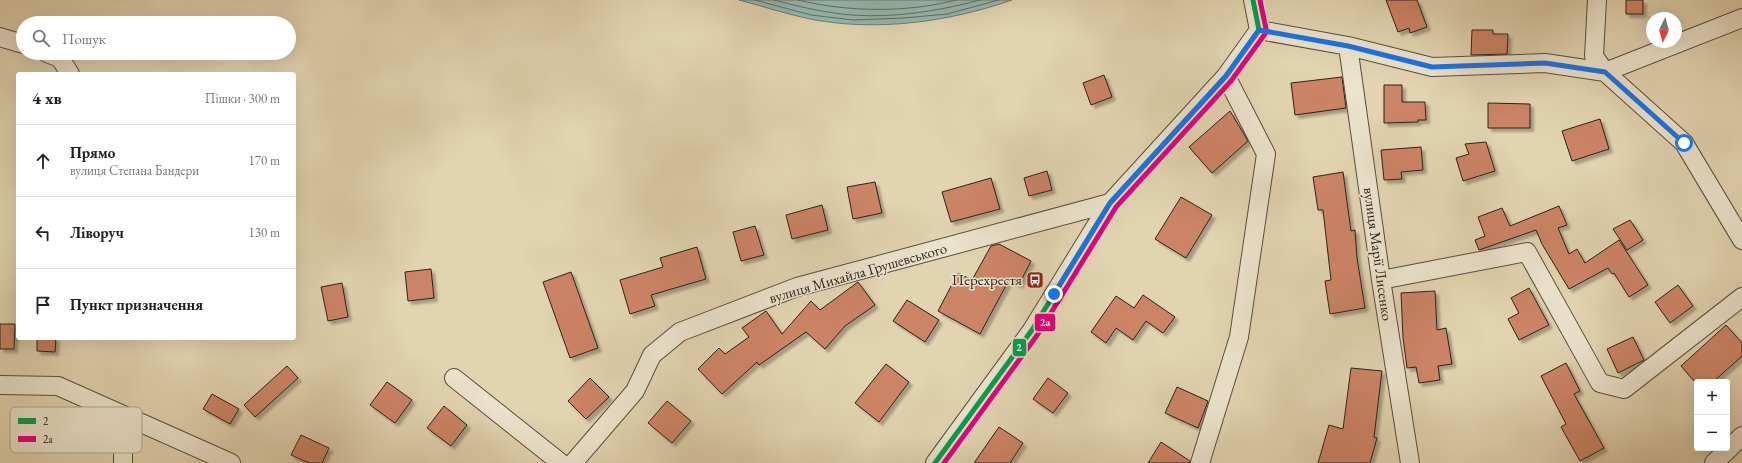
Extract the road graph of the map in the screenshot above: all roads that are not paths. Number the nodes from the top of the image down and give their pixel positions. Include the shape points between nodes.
1 (1254, 0) edge
2 (1596, 0) edge
3 (1742, 18) edge
4 (1259, 30) junction
5 (0, 37) edge
6 (16, 42) edge
7 (1348, 46) junction
8 (61, 60) edge
9 (69, 72) edge
10 (1605, 72) junction
11 (1226, 76) junction
12 (1110, 203) junction
13 (1742, 240) edge
14 (1381, 280) junction
15 (1742, 297) edge
16 (454, 378) dead end
17 (0, 385) edge
18 (105, 407) edge
19 (142, 423) edge
20 (1742, 436) edge
21 (231, 463) edge
22 (560, 463) edge
23 (573, 463) edge
24 (935, 463) edge
25 (1200, 463) edge
26 (1410, 463) edge
27 (1714, 463) edge

1 - 4 street
2 - 10 street via 1594,56
3 - 10 street
4 - 7 street
4 - 11 street
5 - 6 street
7 - 10 street via 1432,67 1545,63
7 - 14 street, вулиця Марії Лисенко
8 - 9 street
10 - 13 street via 1684,143
11 - 12 street
11 - 25 street via 1266,154 1240,337
12 - 23 street, вулиця Михайла Грушевського via 797,287 680,332 652,355 635,391
12 - 24 street via 1032,330
14 - 15 street via 1528,252 1600,384 1624,389
14 - 26 street, вулиця Марії Лисенко
16 - 22 street
17 - 18 street via 58,386
19 - 21 street
20 - 27 street

